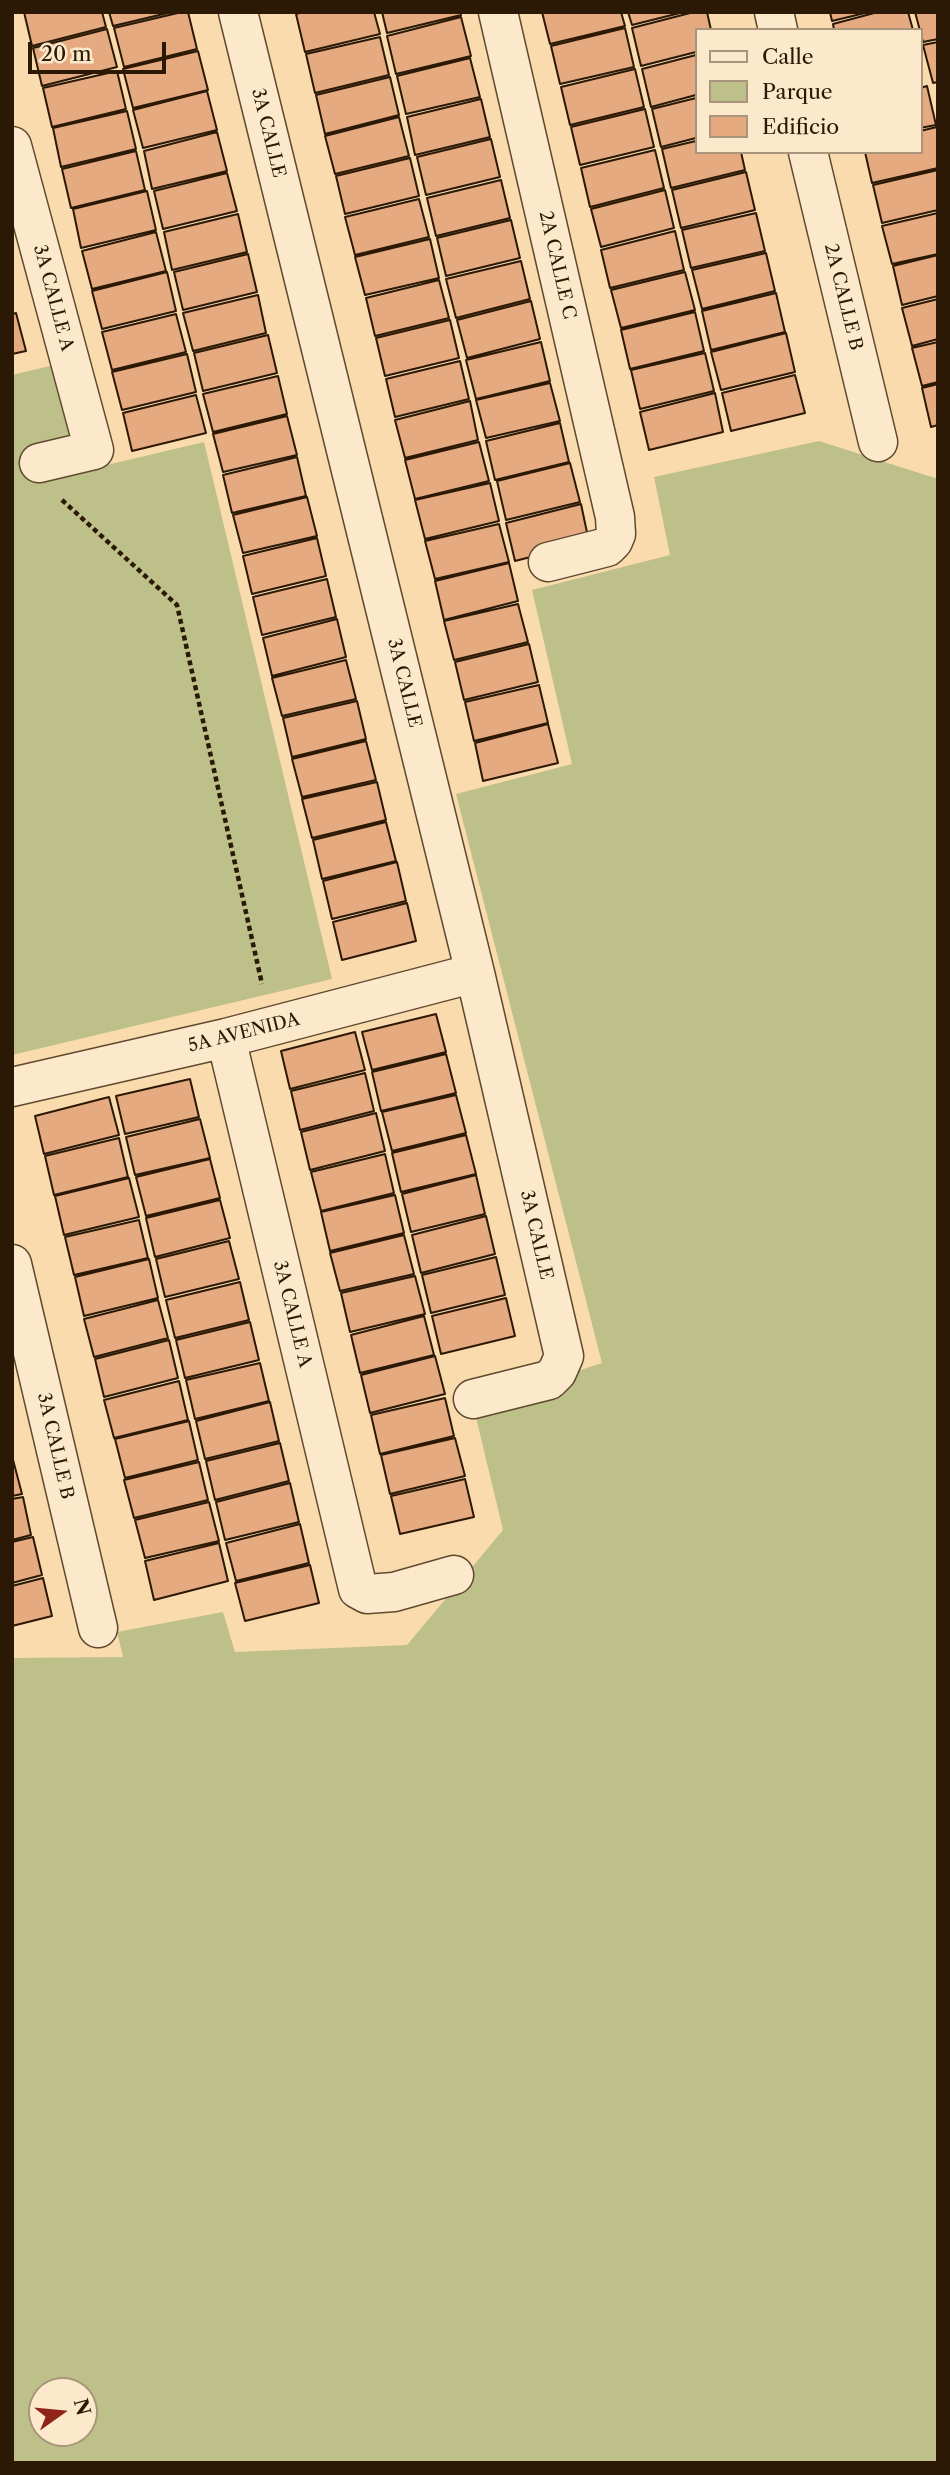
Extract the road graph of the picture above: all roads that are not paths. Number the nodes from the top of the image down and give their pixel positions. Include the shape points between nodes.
1 (238, 12) edge
2 (498, 12) edge
3 (12, 146) edge
4 (808, 154) edge
5 (878, 442) dead end
6 (46, 478) road end
7 (548, 562) dead end
8 (475, 973) junction
9 (226, 1038) junction
10 (12, 1087) edge
11 (12, 1264) edge
12 (473, 1399) dead end
13 (454, 1575) dead end
14 (98, 1628) dead end

1 - 8 street, 3A CALLE
2 - 7 street, 2A CALLE C via 615,517 616,534 607,547
3 - 6 street, 3A CALLE A via 94,450
4 - 5 street, 2A CALLE B
8 - 9 street, 5A AVENIDA
8 - 12 street, 3A CALLE via 564,1356 549,1380
9 - 10 street, 5A AVENIDA
9 - 13 street, 3A CALLE A via 358,1589 367,1594 394,1592
11 - 14 street, 3A CALLE B

